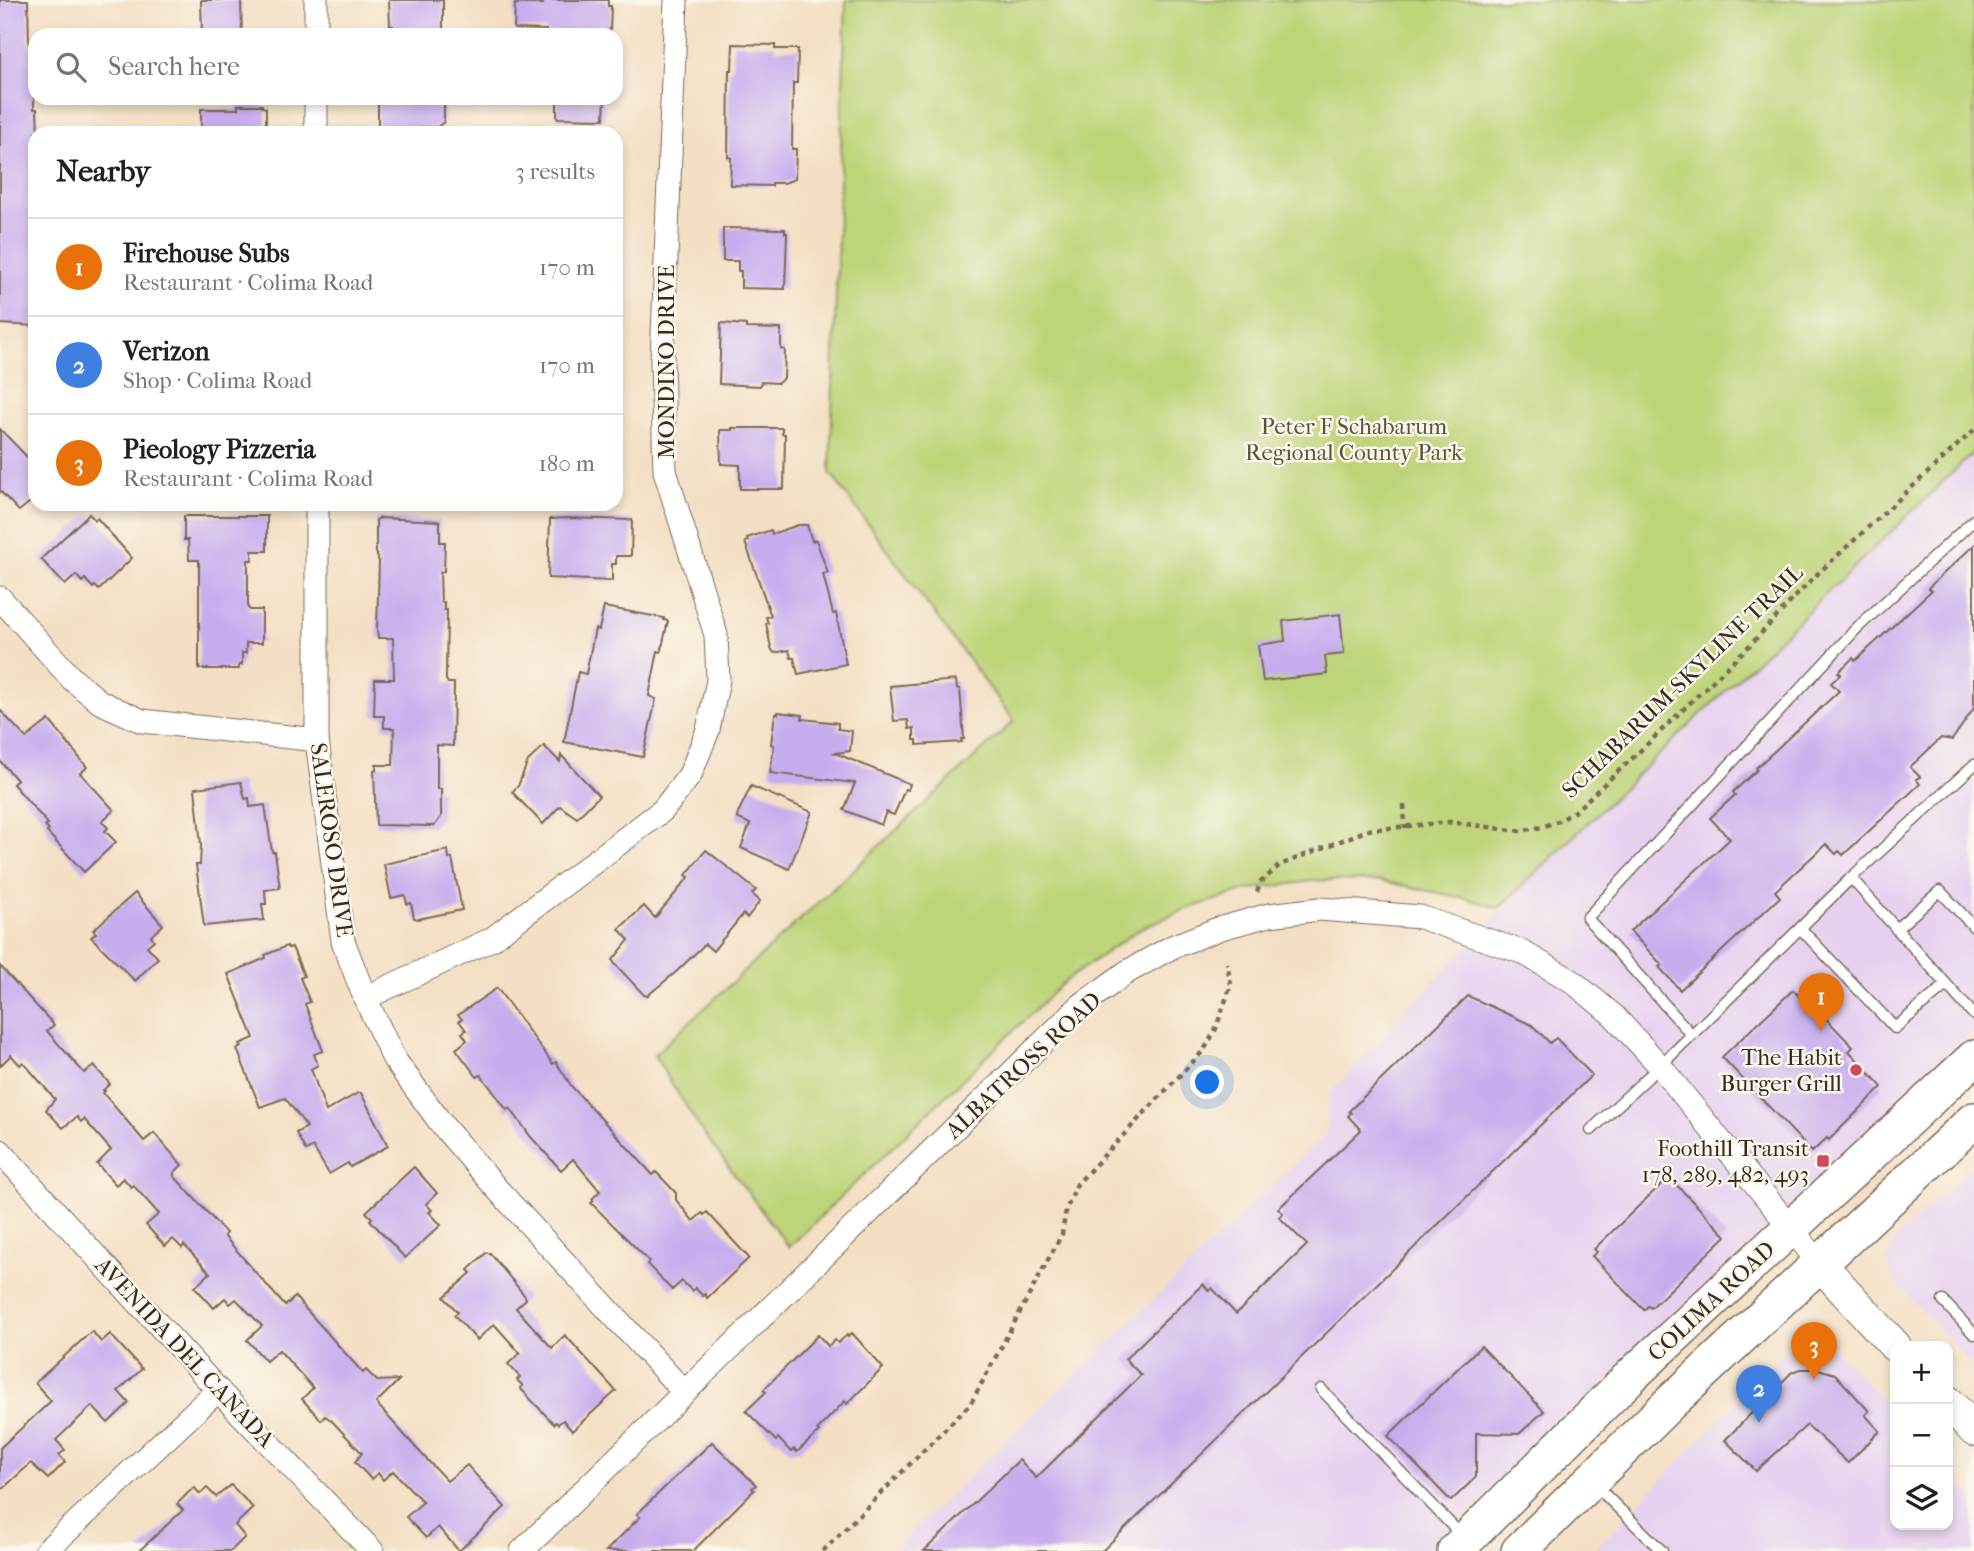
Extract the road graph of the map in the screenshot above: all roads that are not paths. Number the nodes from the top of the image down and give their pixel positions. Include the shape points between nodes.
1 (316, 0) edge
2 (676, 0) edge
3 (316, 28) edge
4 (316, 105) edge
5 (316, 126) edge
6 (317, 511) edge
7 (1974, 520) edge
8 (0, 598) edge
9 (317, 740) junction
10 (1974, 765) edge
11 (1851, 878) junction
12 (1974, 927) edge
13 (1800, 928) junction
14 (1896, 929) junction
15 (1946, 985) junction
16 (365, 998) junction
17 (1974, 1015) edge
18 (1692, 1035) junction
19 (1974, 1058) edge
20 (1660, 1066) junction
21 (1974, 1120) edge
22 (1591, 1130) dead end
23 (0, 1151) edge
24 (1790, 1228) junction
25 (1819, 1264) junction
26 (1943, 1301) dead end
27 (1974, 1334) edge
28 (1890, 1341) edge
29 (218, 1390) junction
30 (1321, 1390) dead end
31 (684, 1392) junction
32 (1950, 1404) edge
33 (1974, 1430) edge
34 (1589, 1480) junction
35 (1464, 1547) edge
36 (1654, 1548) edge
37 (46, 1551) edge
38 (372, 1551) edge
39 (522, 1551) edge
40 (1519, 1551) edge

1 - 3 street
2 - 16 street, MONDINO DRIVE via 662,361 665,471 716,635 718,680 708,730 690,775 663,810 492,939
4 - 5 street
6 - 9 street, SALEROSO DRIVE
7 - 18 lane via 1857,628 1587,918
8 - 9 street via 72,679 100,702 142,721
9 - 16 street, SALEROSO DRIVE via 344,941
10 - 11 lane
11 - 13 lane
11 - 14 lane
12 - 14 lane via 1940,891
13 - 15 lane via 1895,1028
13 - 18 lane
14 - 15 lane
15 - 17 lane
16 - 31 street, SALEROSO DRIVE via 394,1059 443,1126
18 - 20 lane
19 - 24 main road, COLIMA ROAD
20 - 22 lane
20 - 24 street, ALBATROSS ROAD
20 - 31 street, ALBATROSS ROAD via 1614,1016 1572,981 1522,952 1420,918 1320,909 1269,915 1218,929 1127,972 1080,1006
21 - 25 main road, COLIMA ROAD
23 - 29 street, AVENIDA DEL CANADA
24 - 25 street, ALBATROSS ROAD
24 - 35 main road, COLIMA ROAD via 1631,1376
25 - 28 street, ALBATROSS ROAD
25 - 34 main road, COLIMA ROAD
26 - 27 lane
29 - 37 street
29 - 38 street, AVENIDA DEL CANADA
30 - 35 lane
31 - 39 street, ALBATROSS ROAD
32 - 33 street
34 - 36 lane
34 - 40 main road, COLIMA ROAD

